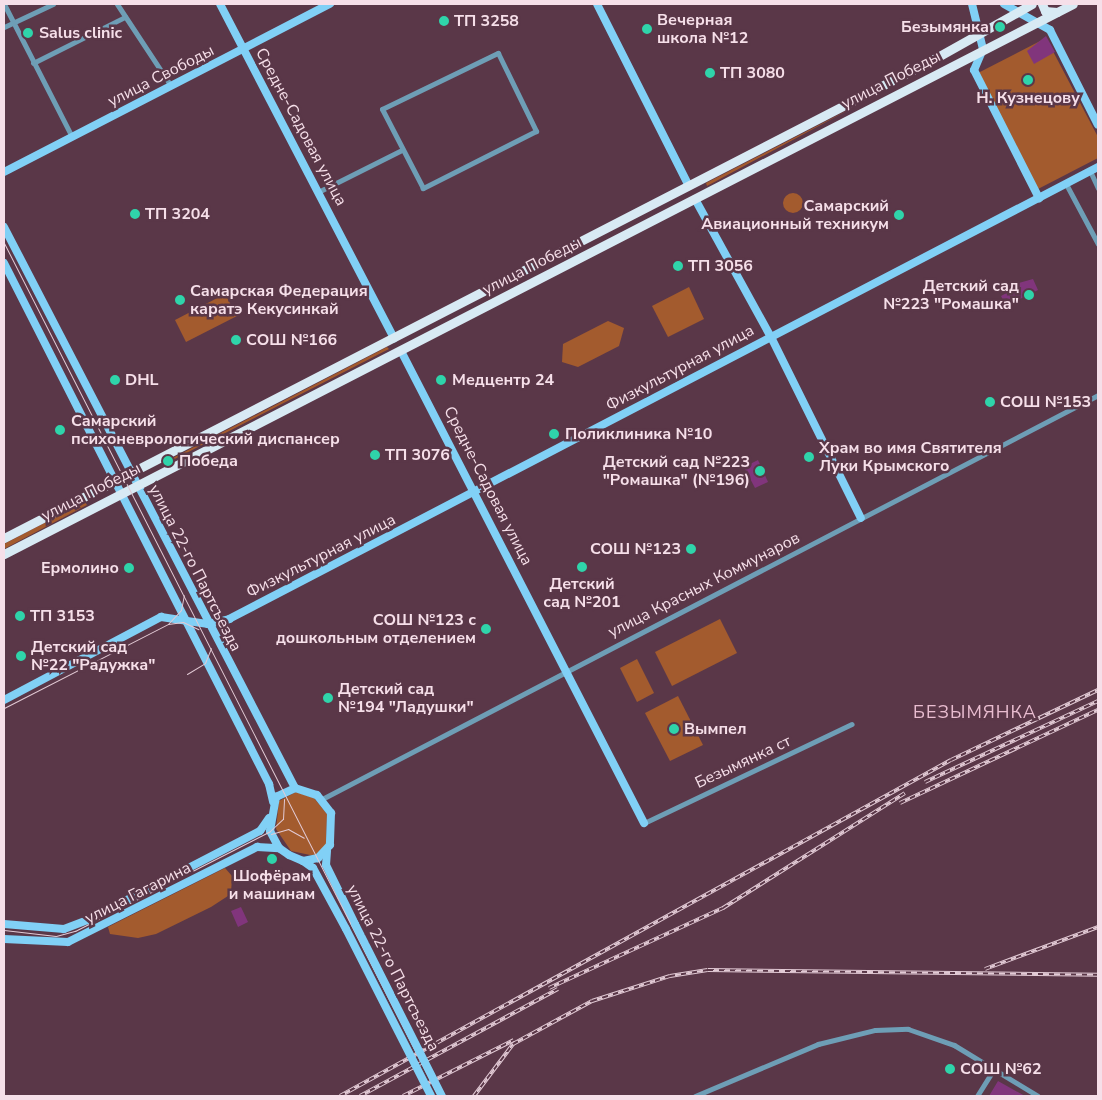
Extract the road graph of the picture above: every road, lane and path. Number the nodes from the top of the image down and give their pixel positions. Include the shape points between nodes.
1 (4, 4) edge
2 (53, 4) edge
3 (117, 4) edge
4 (220, 4) edge
5 (330, 4) edge
6 (597, 4) edge
7 (972, 4) edge
8 (1004, 4) edge
9 (1032, 4) edge
10 (1042, 4) edge
11 (1073, 4) edge
12 (1020, 12) junction
13 (1057, 12) junction
14 (124, 17) junction
15 (13, 23) junction
16 (1033, 23) junction
17 (4, 27) edge
18 (981, 34) junction
19 (243, 49) junction
20 (983, 49) junction
21 (34, 63) junction
22 (171, 86) junction
23 (873, 90) junction
24 (850, 102) junction
25 (880, 103) junction
26 (858, 114) junction
27 (1098, 125) edge
28 (72, 137) junction
29 (400, 151) junction
30 (1098, 167) edge
31 (1090, 171) junction
32 (4, 172) edge
33 (1066, 184) junction
34 (689, 186) junction
35 (1098, 188) edge
36 (318, 192) junction
37 (1039, 198) junction
38 (695, 199) junction
39 (4, 227) edge
40 (1098, 244) edge
41 (4, 263) edge
42 (771, 337) junction
43 (394, 338) junction
44 (401, 350) junction
45 (1098, 395) edge
46 (162, 456) junction
47 (170, 469) junction
48 (131, 473) junction
49 (116, 481) junction
50 (138, 485) junction
51 (476, 492) junction
52 (122, 493) junction
53 (80, 499) junction
54 (87, 511) junction
55 (861, 518) junction
56 (4, 538) edge
57 (4, 554) edge
58 (185, 618) junction
59 (208, 624) junction
60 (564, 671) junction
61 (4, 700) edge
62 (852, 724) dead end
63 (295, 788) junction
64 (322, 799) junction
65 (273, 802) junction
66 (269, 818) junction
67 (644, 824) joint
68 (279, 848) junction
69 (327, 851) junction
70 (303, 861) junction
71 (4, 924) edge
72 (4, 939) edge
73 (994, 1069) junction
74 (431, 1096) edge
75 (442, 1096) edge
76 (695, 1096) edge
77 (977, 1096) edge
78 (1038, 1096) edge

1 - 15 street
2 - 15 street
3 - 14 street
4 - 19 main road, Средне-Садовая улица
5 - 19 main road, улица Свободы
6 - 34 main road
7 - 18 main road
8 - 12 main road
9 - 12 main road, улица Победы
10 - 13 main road via 1045,11
11 - 13 main road, улица Победы
12 - 16 main road
12 - 18 main road, улица Победы
13 - 16 main road, улица Победы
14 - 21 street
14 - 22 street
15 - 17 street
15 - 21 street
16 - 20 main road, улица Победы
16 - 27 main road via 1050,30
18 - 20 main road
18 - 23 main road, улица Победы
19 - 22 main road, улица Свободы
19 - 36 main road, Средне-Садовая улица
20 - 25 main road, улица Победы
20 - 37 main road via 974,70
21 - 28 street
22 - 28 main road, улица Свободы
23 - 24 main road, улица Победы
23 - 25 main road via 871,99
24 - 26 main road via 860,104
24 - 34 main road, улица Победы
25 - 26 main road, улица Победы
26 - 38 main road, улица Победы
28 - 32 main road, улица Свободы
29 - 29 street via 382,109 498,53 536,131 423,188
29 - 36 street
30 - 31 main road, Физкультурная улица
31 - 33 main road, Физкультурная улица
31 - 35 street
33 - 37 main road, Физкультурная улица
33 - 40 street
34 - 38 main road
34 - 43 main road, улица Победы
36 - 43 main road, Средне-Садовая улица
37 - 42 main road, Физкультурная улица
38 - 42 main road
38 - 44 main road, улица Победы
39 - 48 main road, улица 22-го Партсъезда
41 - 49 main road, улица 22-го Партсъезда
42 - 51 main road, Физкультурная улица
42 - 55 main road
43 - 44 main road, Средне-Садовая улица
43 - 46 main road, улица Победы
44 - 47 main road, улица Победы
44 - 51 main road, Средне-Садовая улица
45 - 55 street, улица Красных Коммунаров
46 - 47 main road via 159,466
46 - 48 main road, улица Победы
47 - 50 main road, улица Победы
48 - 49 main road, улица Победы
48 - 50 main road, улица 22-го Партсъезда
49 - 52 main road, улица 22-го Партсъезда
49 - 53 main road, улица Победы
50 - 52 main road, улица Победы
50 - 59 main road, улица 22-го Партсъезда
51 - 59 main road, Физкультурная улица via 229,619
51 - 60 main road, Средне-Садовая улица
52 - 54 main road, улица Победы
52 - 58 main road, улица 22-го Партсъезда
53 - 54 main road via 91,501
53 - 56 main road, улица Победы
54 - 57 main road, улица Победы
55 - 60 street, улица Красных Коммунаров
58 - 59 main road, Физкультурная улица
58 - 61 main road, Физкультурная улица via 161,617
58 - 65 main road, улица 22-го Партсъезда via 269,784
59 - 63 main road, улица 22-го Партсъезда
60 - 64 street, улица Красных Коммунаров
60 - 67 main road, Средне-Садовая улица
62 - 67 street, Безымянка ст
63 - 64 main road
63 - 65 main road
64 - 69 main road via 333,824
65 - 66 main road
66 - 68 main road
66 - 71 main road, улица Гагарина via 260,831 88,920 64,929
68 - 70 main road
68 - 72 main road, улица Гагарина via 257,847 68,942
69 - 70 main road via 318,858
69 - 75 main road, улица 22-го Партсъезда, bridge via 326,865
70 - 74 main road, улица 22-го Партсъезда, bridge via 314,868
73 - 76 street via 928,1033 875,1030 802,1050
73 - 77 street
73 - 78 street

